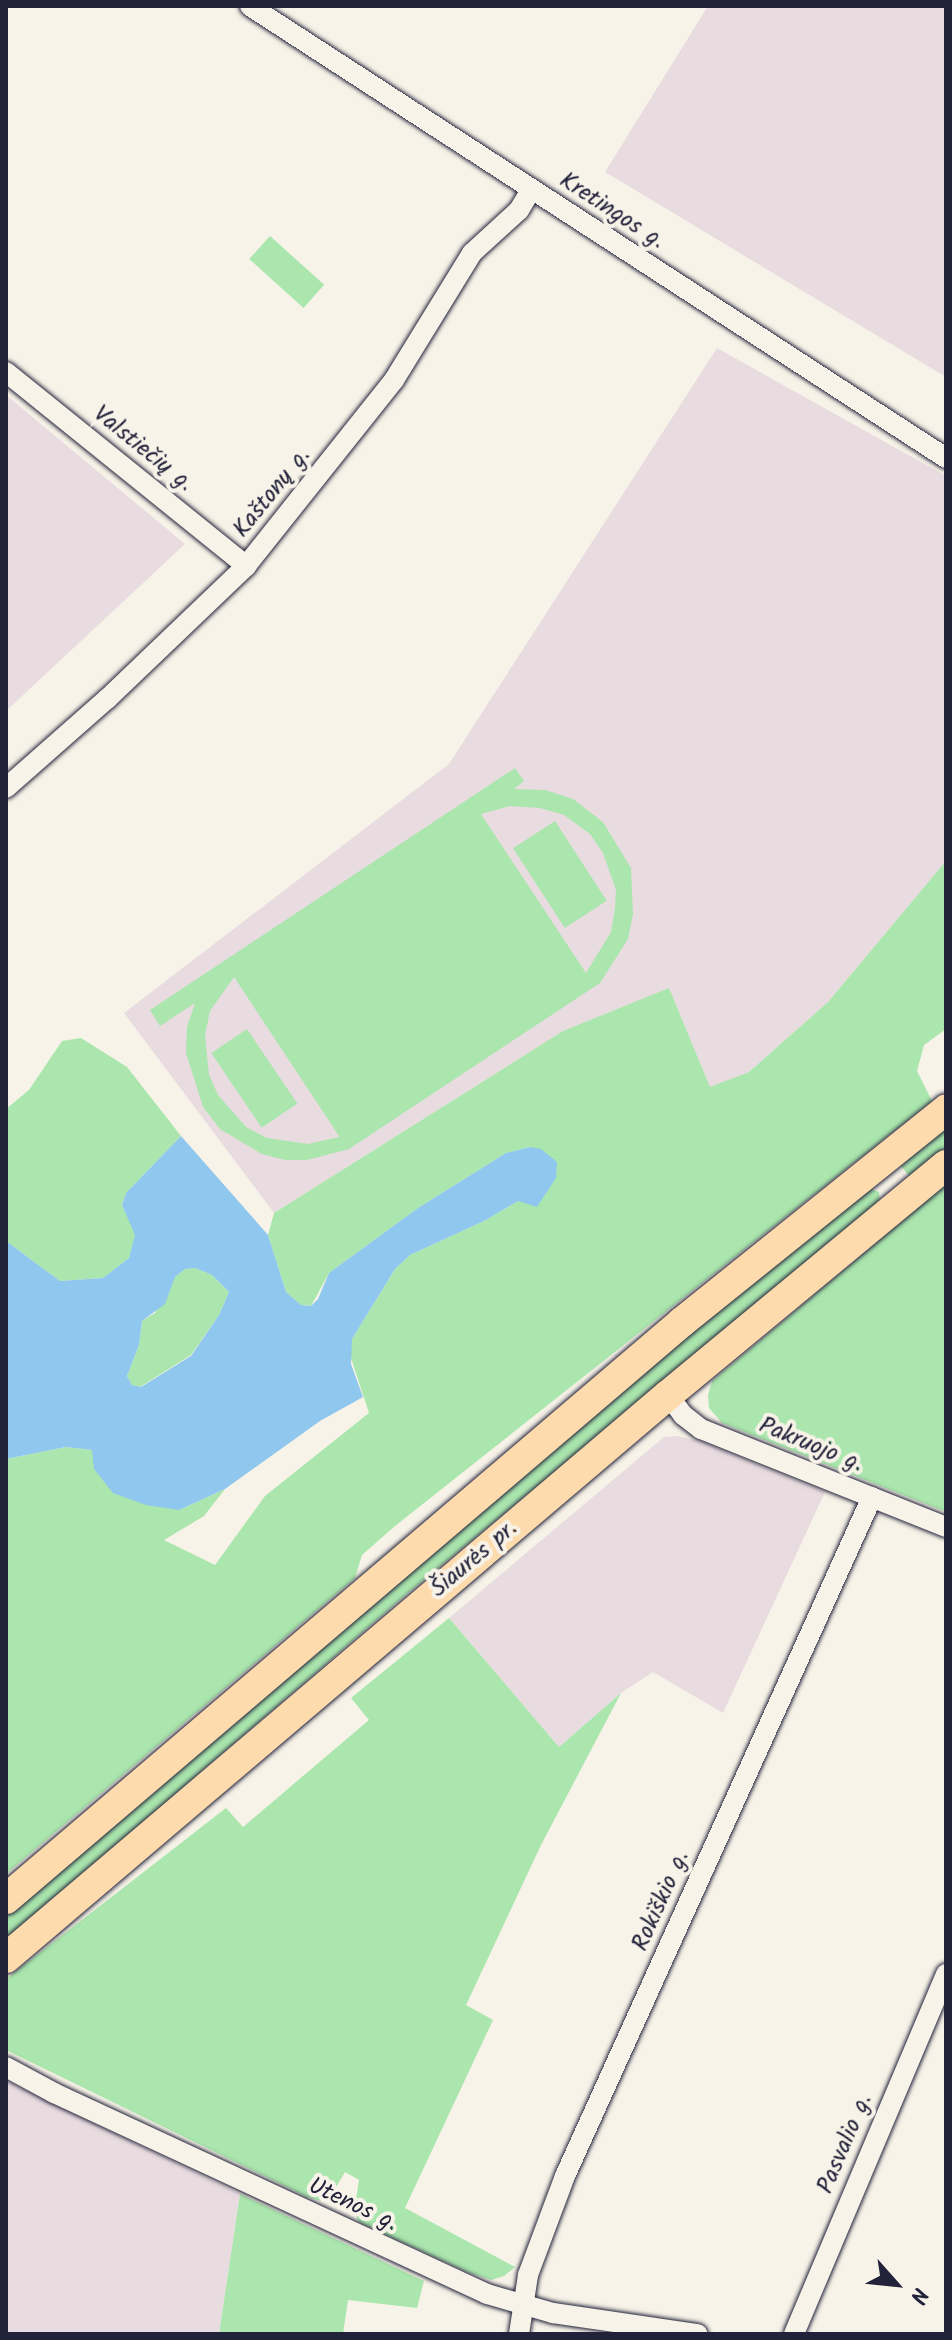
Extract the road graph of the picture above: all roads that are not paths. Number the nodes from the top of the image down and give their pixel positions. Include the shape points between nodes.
1 (250, 6) edge
2 (531, 190) junction
3 (6, 372) edge
4 (946, 458) edge
5 (246, 566) junction
6 (6, 788) edge
7 (946, 1110) edge
8 (946, 1165) edge
9 (870, 1170) junction
10 (894, 1209) junction
11 (668, 1395) junction
12 (872, 1497) junction
13 (946, 1527) edge
14 (6, 1899) edge
15 (6, 1958) edge
16 (946, 1974) edge
17 (6, 2067) edge
18 (521, 2305) junction
19 (519, 2334) edge
20 (697, 2334) edge
21 (794, 2334) edge

1 - 2 street, Kretingos g.
2 - 4 street, Kretingos g.
2 - 5 street, Kaštonų g. via 519,210 472,253 394,380
3 - 5 street, Valstiečių g.
5 - 6 street, Kaštonų g.
7 - 9 main road, Šiaurės pr.
8 - 10 main road, Šiaurės pr.
9 - 10 main road via 885,1177 896,1192
9 - 14 main road, Šiaurės pr. via 682,1322
10 - 11 main road, Šiaurės pr.
11 - 12 street, Pakruojo g. via 701,1429
11 - 15 main road, Šiaurės pr.
12 - 13 street, Pakruojo g.
12 - 18 street, Rokiškio g. via 565,2176
16 - 21 street, Pasvalio g.
17 - 18 street, Utenos g. via 456,2281
18 - 19 street, Rokiškio g.
18 - 20 street, Utenos g.

